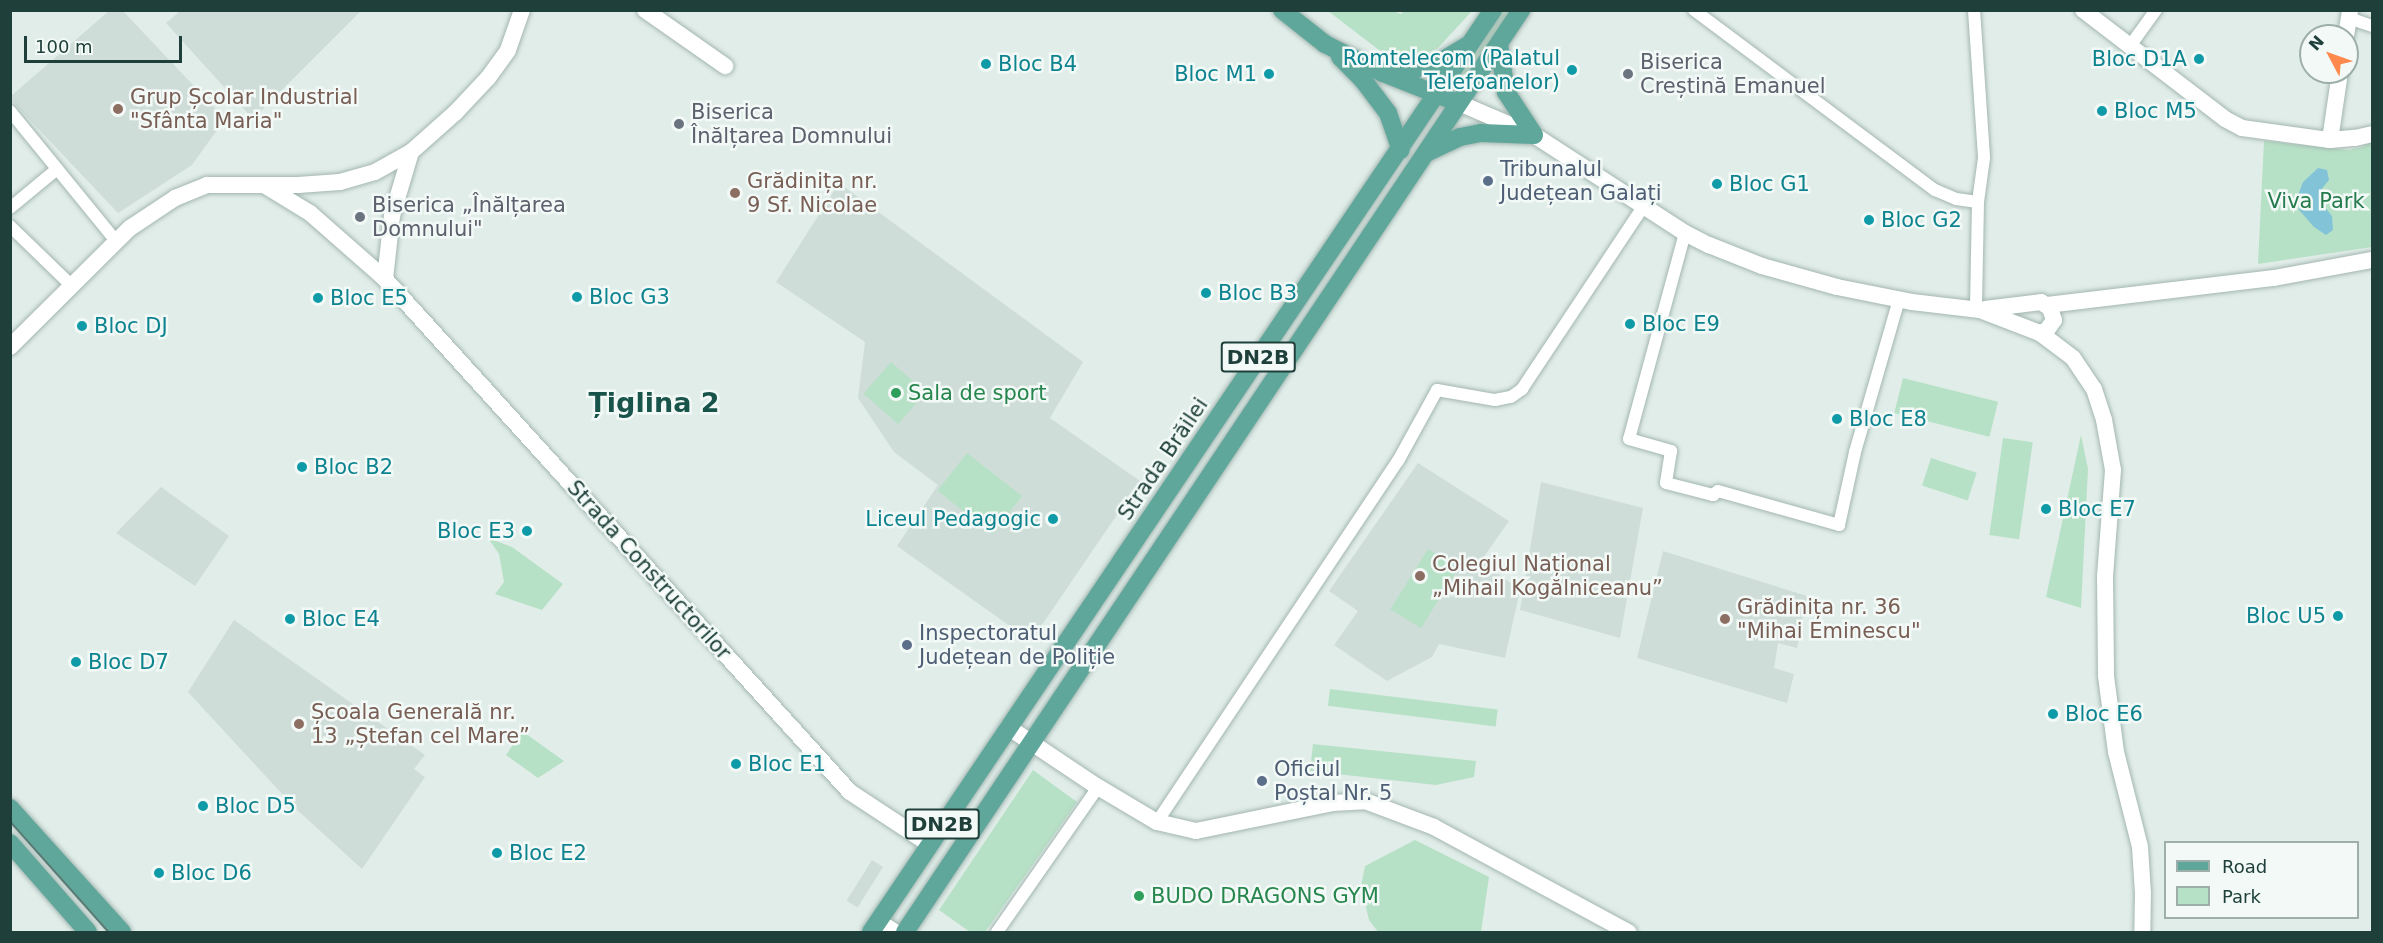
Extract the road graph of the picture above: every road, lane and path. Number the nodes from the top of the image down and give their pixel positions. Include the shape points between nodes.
1 (522, 10) edge
2 (645, 10) edge
3 (1282, 10) edge
4 (1493, 10) edge
5 (1521, 10) edge
6 (1694, 10) edge
7 (1974, 10) edge
8 (2084, 10) edge
9 (2156, 10) edge
10 (2349, 14) edge
11 (2373, 26) edge
12 (1478, 34) junction
13 (1325, 44) junction
14 (1499, 45) junction
15 (2130, 45) junction
16 (725, 66) dead end
17 (1383, 73) junction
18 (2338, 84) edge
19 (1438, 95) junction
20 (1460, 103) junction
21 (10, 111) edge
22 (2373, 134) edge
23 (1534, 135) junction
24 (2330, 140) junction
25 (1401, 150) junction
26 (411, 152) junction
27 (1428, 152) junction
28 (57, 170) junction
29 (264, 185) junction
30 (1978, 202) junction
31 (10, 207) edge
32 (1643, 207) junction
33 (10, 226) edge
34 (1685, 233) junction
35 (116, 241) junction
36 (2373, 260) edge
37 (385, 279) junction
38 (72, 286) junction
39 (1899, 300) junction
40 (1978, 309) junction
41 (2044, 322) junction
42 (10, 347) edge
43 (1008, 727) junction
44 (1030, 741) junction
45 (1098, 787) junction
46 (10, 808) edge
47 (1157, 822) junction
48 (10, 843) edge
49 (929, 844) junction
50 (874, 927) edge
51 (88, 933) edge
52 (122, 933) edge
53 (895, 933) edge
54 (904, 933) edge
55 (997, 933) edge
56 (1628, 933) edge
57 (2142, 933) edge

1 - 26 street via 508,50 488,78
2 - 16 street
3 - 13 main road
4 - 12 main road, Strada Brăilei
5 - 14 main road
6 - 30 street via 1935,190 1956,199
7 - 30 street via 1983,158
8 - 15 street
9 - 15 street
10 - 11 street
12 - 17 main road via 1467,46 1440,62
12 - 19 main road, Strada Brăilei
13 - 17 main road
13 - 25 main road via 1363,80 1388,113
14 - 20 main road
14 - 23 main road via 1506,92
15 - 24 street via 2242,128
17 - 19 main road
18 - 24 street
19 - 20 main road
19 - 25 main road, Strada Brăilei / DN2B
20 - 23 street
20 - 27 main road, DN2B
21 - 28 street
22 - 24 street
23 - 27 main road via 1481,133 1460,137
23 - 32 street
25 - 43 main road, Strada Brăilei / DN2B
26 - 29 street via 375,172 340,182
26 - 37 street via 392,216
27 - 44 main road, DN2B
28 - 31 street
28 - 35 street
29 - 35 street via 220,184 193,189 150,212
29 - 37 street, Strada Constructorilor via 310,213
30 - 40 street
32 - 34 street
32 - 47 street via 1522,389 1511,397 1495,400 1437,390 1398,461
33 - 38 street
34 - 39 street via 1762,266
34 - 39 street via 1629,439 1671,451 1666,483 1713,495 1718,491 1839,525 1855,452
35 - 38 street
36 - 41 street via 2317,272 2085,301
37 - 49 street, Strada Constructorilor via 850,792
38 - 42 street
39 - 40 street
40 - 41 street
40 - 41 street via 2026,308 2038,302
41 - 57 street via 2094,389 2110,443 2113,470 2104,576 2106,676 2116,752 2140,847
43 - 44 street
43 - 49 main road, Strada Brăilei / DN2B
44 - 45 street
44 - 54 main road, DN2B
45 - 47 street
45 - 55 street
46 - 52 main road
47 - 56 street via 1196,831 1332,803 1365,801 1434,827
48 - 51 main road
49 - 50 main road, Strada Brăilei / DN2B
50 - 53 street

